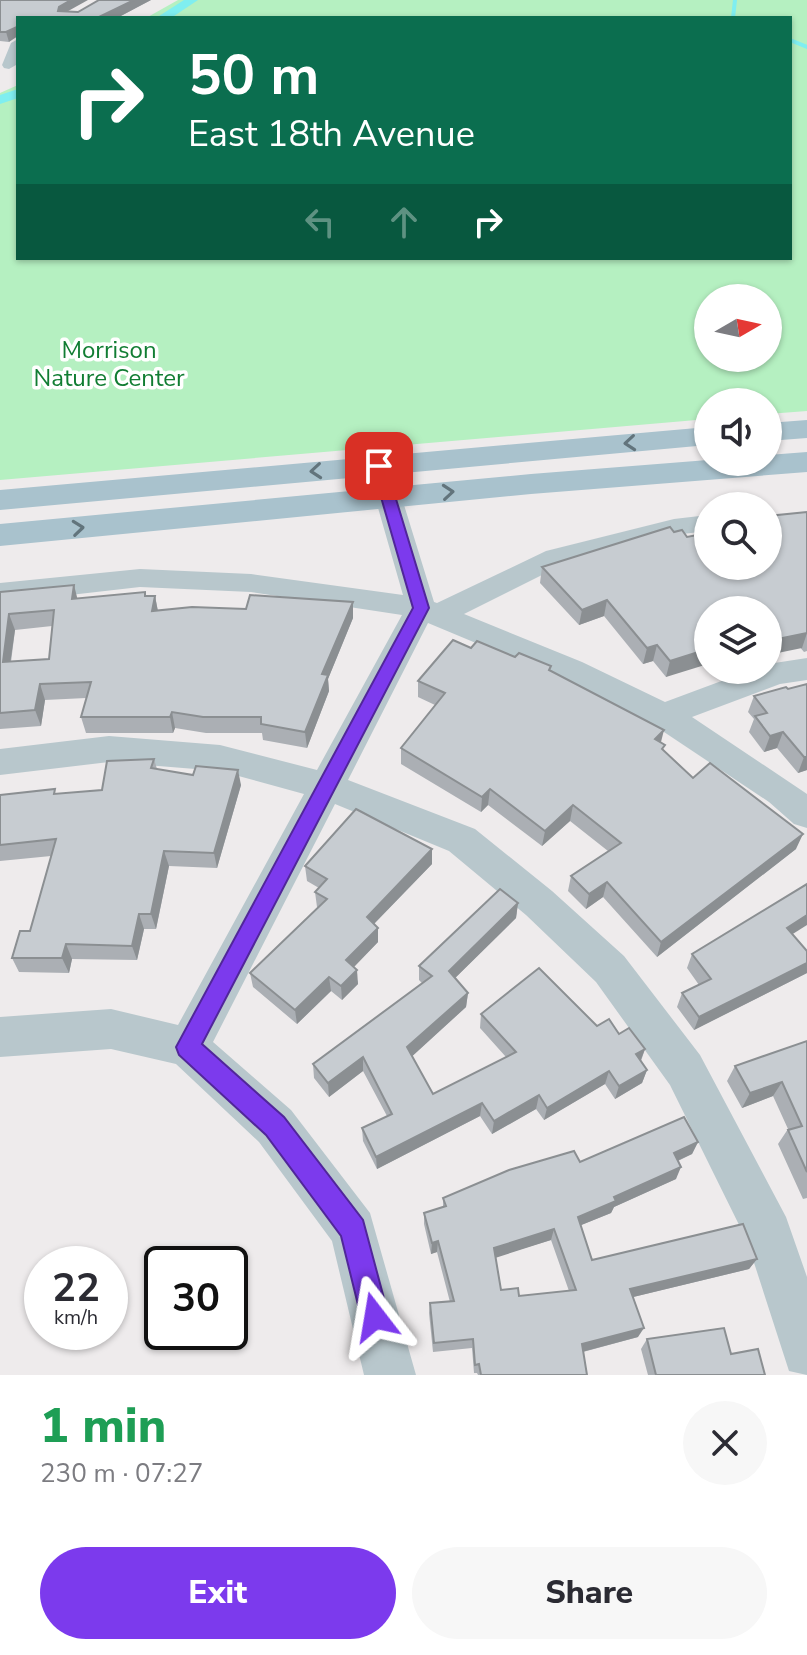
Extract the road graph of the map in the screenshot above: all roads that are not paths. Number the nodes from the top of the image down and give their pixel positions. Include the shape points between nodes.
1 (807, 429) edge
2 (782, 431) edge
3 (694, 438) edge
4 (807, 462) edge
5 (384, 482) junction
6 (0, 500) edge
7 (694, 525) edge
8 (0, 535) edge
9 (0, 593) edge
10 (430, 611) junction
11 (807, 669) edge
12 (664, 715) junction
13 (0, 762) edge
14 (327, 786) junction
15 (807, 814) edge
16 (0, 1037) edge
17 (188, 1047) junction
18 (807, 1353) edge
19 (390, 1375) edge

1 - 2 main road
3 -> 5 main road
5 -> 4 main road
5 -> 6 main road
8 -> 5 main road
5 - 10 street
7 - 10 street via 556,557
9 - 10 street via 140,578 251,583
10 - 12 street
10 - 14 street
11 - 12 street via 776,673
12 - 15 street
13 - 14 street via 109,749 220,758
14 - 17 street
14 - 18 street via 462,840 610,969 685,1070 769,1234
16 - 17 street via 111,1029
17 - 19 street via 275,1126 353,1230

